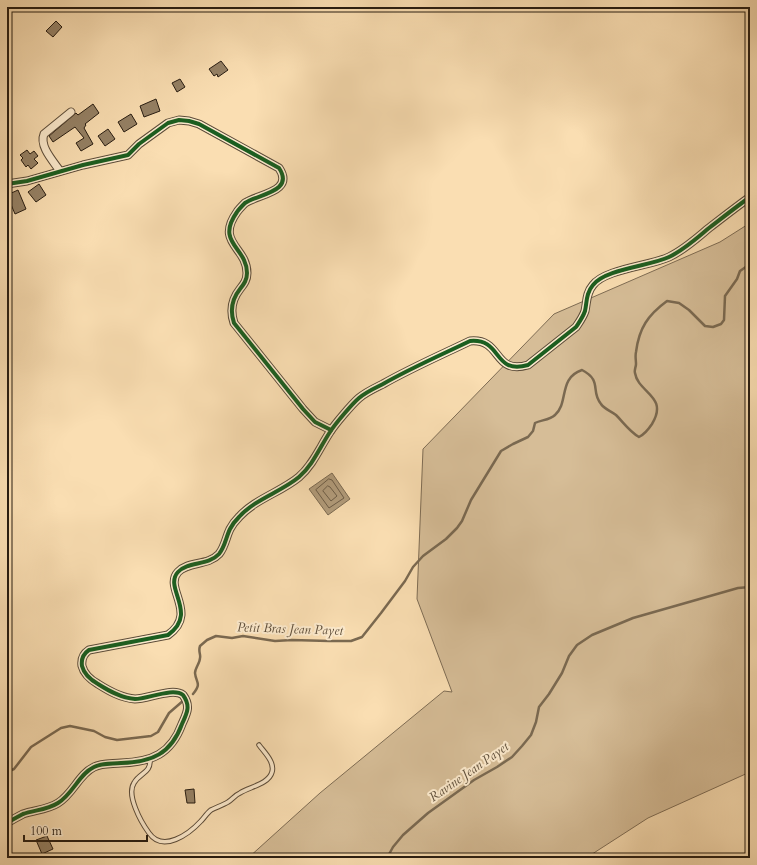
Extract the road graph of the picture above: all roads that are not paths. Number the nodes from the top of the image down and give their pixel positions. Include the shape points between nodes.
1 (71, 112) dead end
2 (60, 172) junction
3 (7, 184) edge
4 (750, 197) edge
5 (331, 430) junction
6 (259, 745) dead end
7 (150, 759) junction
8 (7, 823) edge

1 - 2 street via 44,134 42,139
2 - 3 street
2 - 5 street via 128,155 160,128 179,120 199,124 279,168 282,172 282,181 278,188 246,203 237,211 232,221 232,242 242,254 247,272 247,278 234,298 232,316 234,323 315,422
4 - 5 street via 670,257 599,279 588,292 582,319 528,364 512,367 505,364 485,342 470,341 400,374 360,397
5 - 7 street via 300,476 239,516 219,554 211,561 178,572 175,584 181,617 175,630 168,635 89,650 84,655 83,671 93,682 112,694 135,699 175,692 181,693 185,698 188,704 187,715 177,737 165,750
6 - 7 lane via 272,763 272,772 267,779 210,811 189,832 168,842 155,839 150,834 132,798 132,786 138,777 147,772
7 - 8 street via 104,763 93,767 84,774 69,795 57,804 24,814

